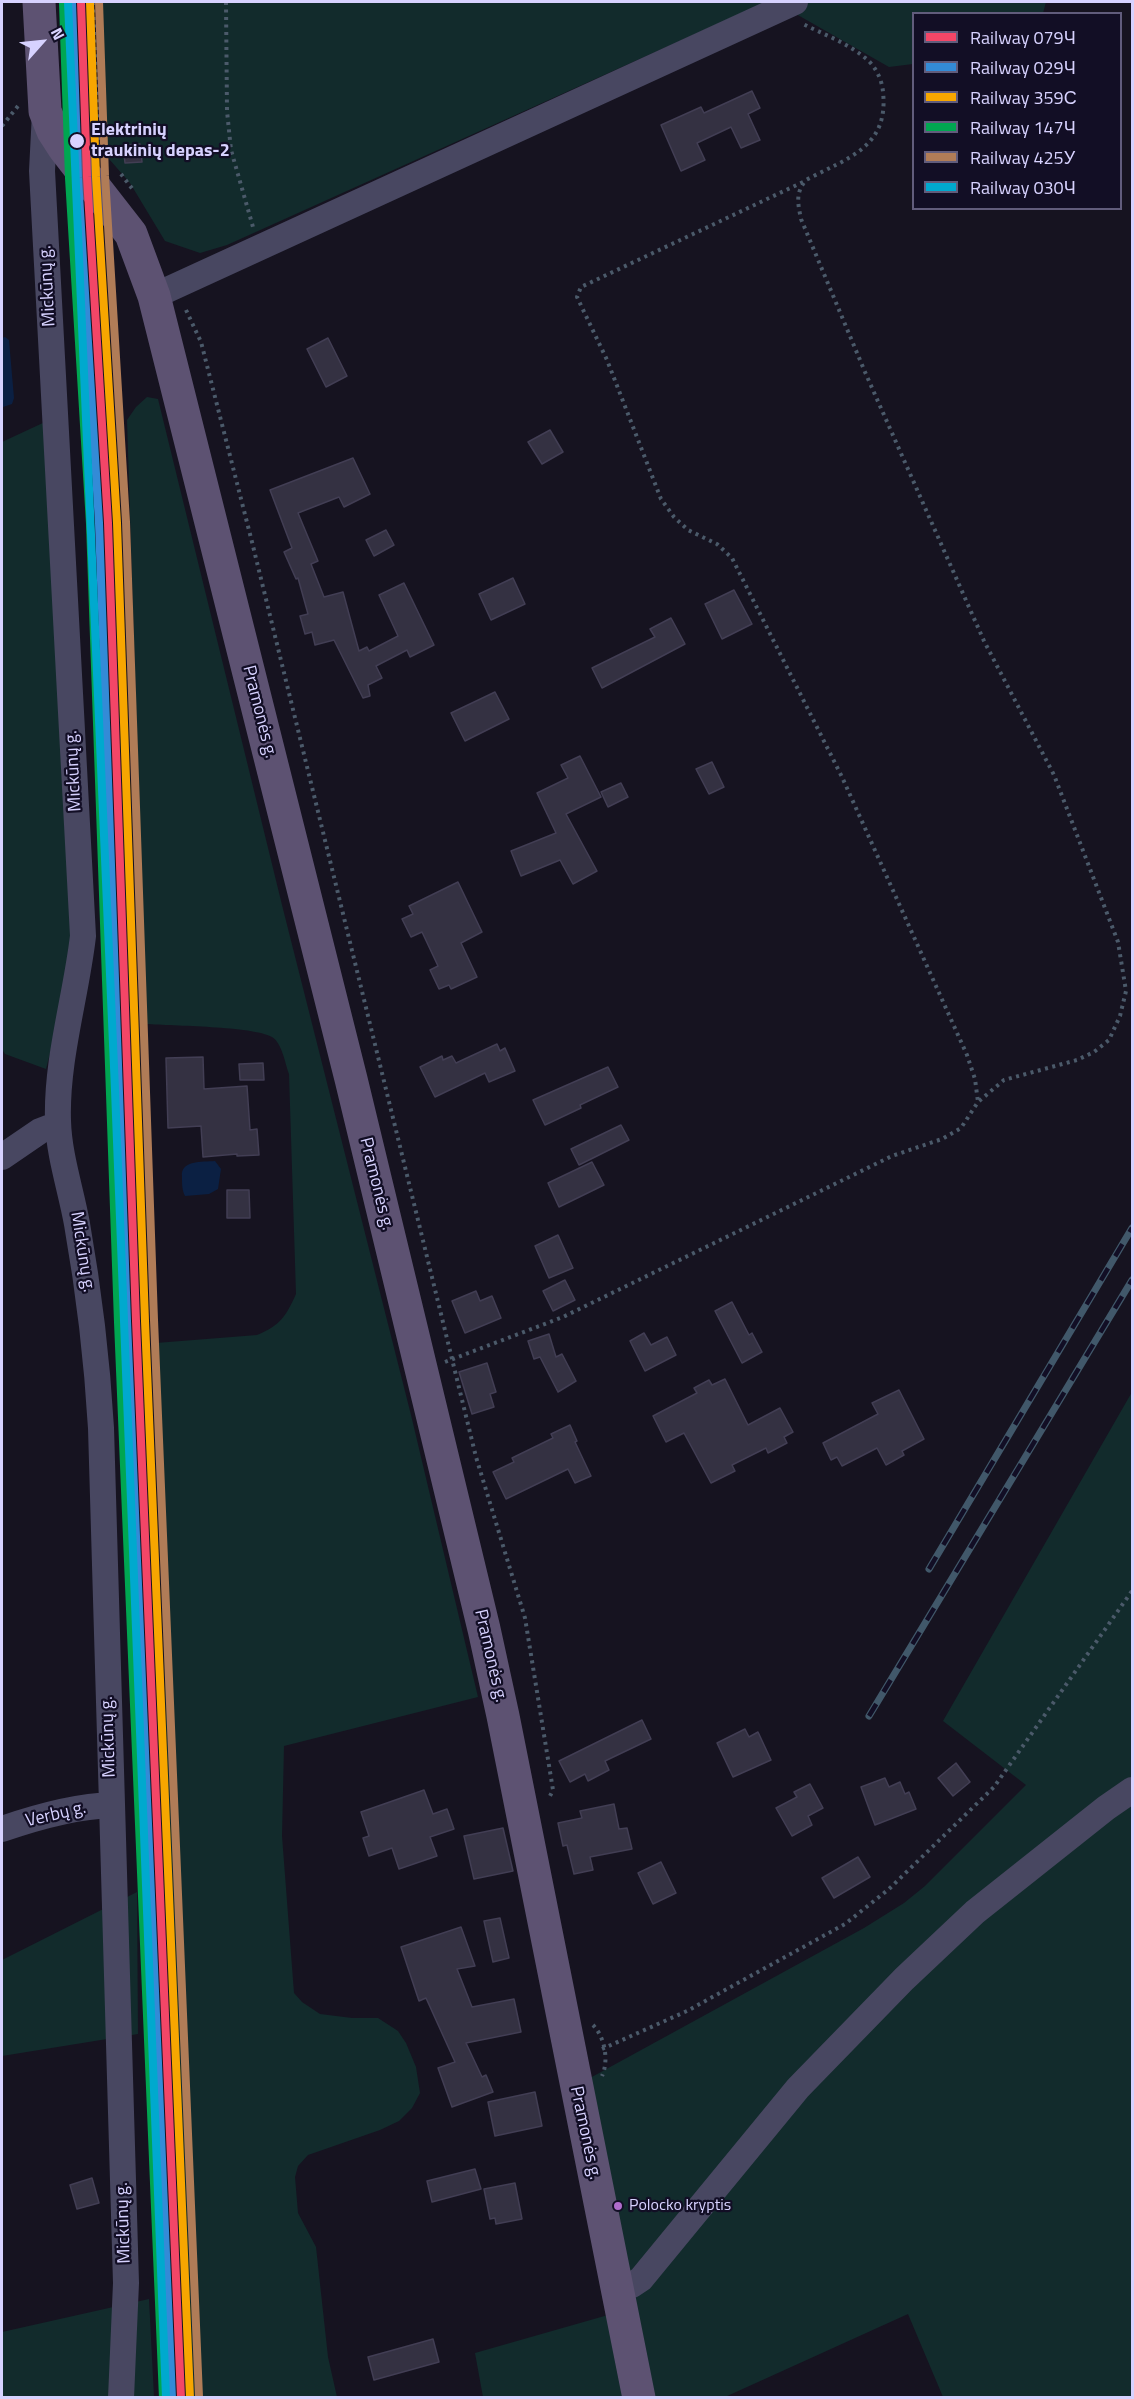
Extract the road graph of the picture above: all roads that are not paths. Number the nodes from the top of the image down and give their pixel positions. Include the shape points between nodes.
1 (39, 2) edge
2 (785, 6) edge
3 (749, 11) edge
4 (45, 111) junction
5 (153, 296) junction
6 (58, 1124) junction
7 (2, 1157) edge
8 (1132, 1790) edge
9 (112, 1805) junction
10 (2, 1829) edge
11 (617, 2288) junction
12 (121, 2397) edge
13 (639, 2397) edge

1 - 4 main road, Pramonės g.
2 - 3 street
3 - 5 street
4 - 5 main road, Pramonės g. via 64,148 131,234
4 - 6 street, Mickūnų g. via 42,171 83,936 57,1091
5 - 11 main road, Pramonės g. via 351,1079 503,1716
6 - 7 street via 40,1131
6 - 9 street, Mickūnų g. via 97,1356
8 - 11 street via 975,1912 904,1979 798,2088 641,2279
9 - 10 street, Verbų g.
9 - 12 street, Mickūnų g. via 126,2283
11 - 13 main road, Pramonės g.

